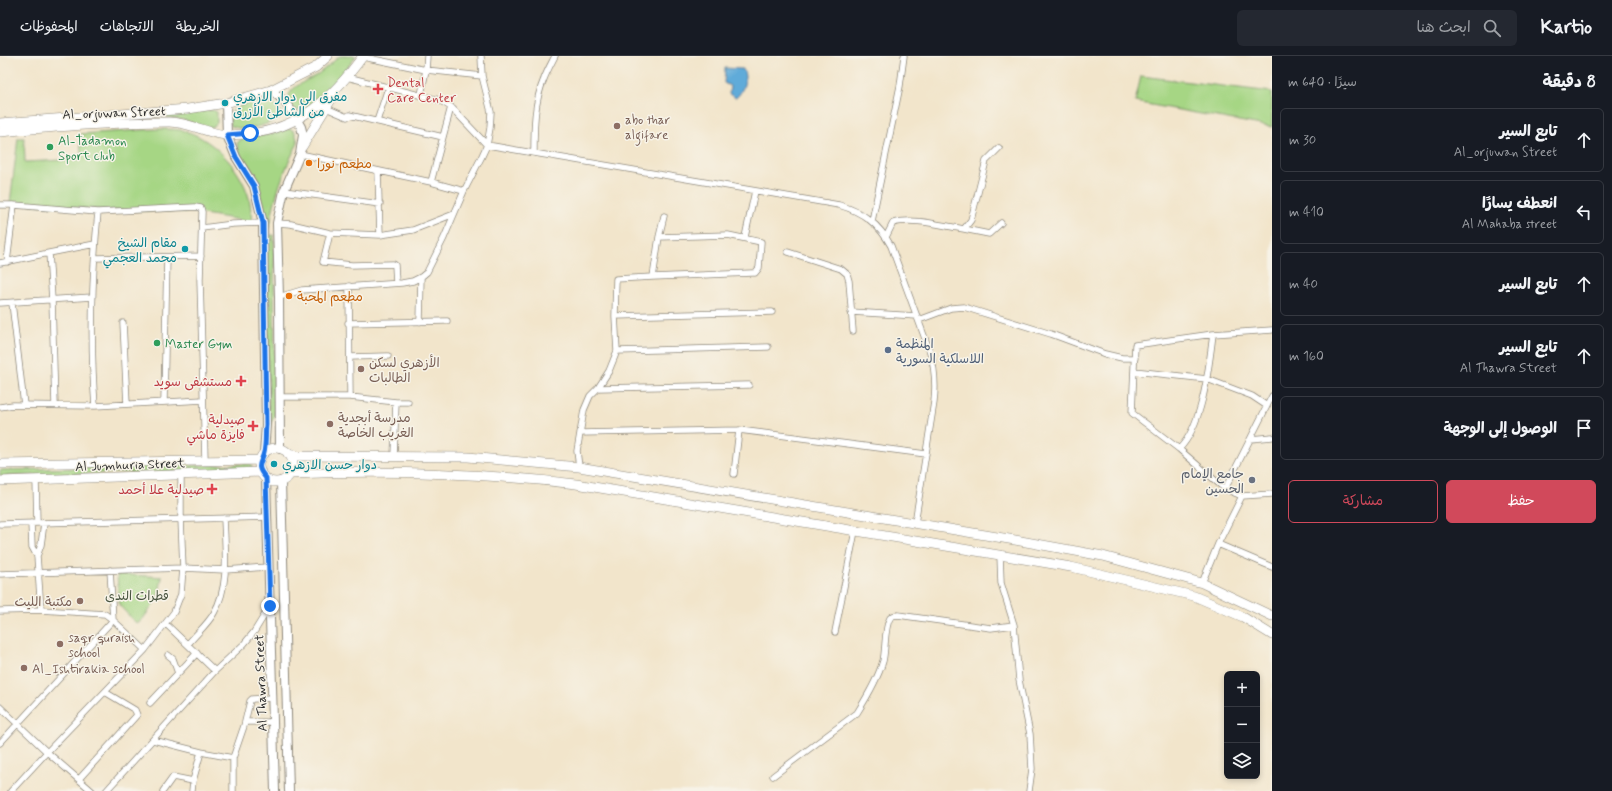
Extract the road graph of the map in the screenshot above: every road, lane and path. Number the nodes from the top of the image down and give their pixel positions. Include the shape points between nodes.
1 (328, 56) edge
2 (427, 56) edge
3 (481, 56) edge
4 (555, 56) edge
5 (904, 56) edge
6 (363, 57) edge
7 (426, 70) junction
8 (482, 76) junction
9 (347, 77) junction
10 (339, 85) junction
11 (388, 88) junction
12 (271, 90) junction
13 (421, 95) junction
14 (226, 104) junction
15 (451, 107) junction
16 (326, 108) junction
17 (298, 120) junction
18 (377, 121) junction
19 (0, 123) edge
20 (0, 132) edge
21 (227, 135) junction
22 (443, 137) junction
23 (487, 145) junction
24 (999, 148) dead end
25 (301, 150) junction
26 (534, 153) junction
27 (378, 171) junction
28 (431, 182) junction
29 (464, 191) junction
30 (755, 191) junction
31 (284, 192) junction
32 (380, 204) junction
33 (0, 205) edge
34 (14, 205) junction
35 (98, 212) junction
36 (454, 214) junction
37 (664, 216) dead end
38 (872, 221) junction
39 (263, 223) junction
40 (277, 223) junction
41 (1001, 223) dead end
42 (202, 228) junction
43 (964, 229) junction
44 (277, 233) junction
45 (330, 233) junction
46 (264, 234) junction
47 (380, 235) junction
48 (659, 237) junction
49 (744, 237) junction
50 (886, 237) junction
51 (95, 244) junction
52 (788, 252) dead end
53 (49, 253) junction
54 (201, 256) junction
55 (167, 257) junction
56 (95, 258) junction
57 (7, 262) junction
58 (0, 263) edge
59 (421, 277) junction
60 (653, 277) junction
61 (396, 283) junction
62 (349, 286) junction
63 (279, 296) junction
64 (92, 297) junction
65 (52, 300) junction
66 (0, 303) edge
67 (12, 303) junction
68 (772, 312) dead end
69 (851, 312) junction
70 (615, 316) junction
71 (918, 318) junction
72 (447, 321) dead end
73 (420, 322) junction
74 (123, 323) dead end
75 (348, 323) junction
76 (1272, 330) edge
77 (853, 331) dead end
78 (1213, 334) junction
79 (768, 347) dead end
80 (617, 351) junction
81 (388, 356) dead end
82 (350, 357) junction
83 (1135, 358) junction
84 (1134, 371) junction
85 (1207, 379) junction
86 (749, 385) dead end
87 (598, 388) junction
88 (1272, 396) edge
89 (280, 397) junction
90 (350, 397) junction
91 (203, 400) junction
92 (164, 401) junction
93 (396, 402) junction
94 (408, 402) dead end
95 (127, 404) junction
96 (24, 405) junction
97 (55, 405) junction
98 (95, 406) junction
99 (1267, 406) junction
100 (0, 407) edge
101 (266, 425) junction
102 (280, 425) junction
103 (739, 430) junction
104 (580, 433) junction
105 (1272, 437) edge
106 (1251, 439) junction
107 (1179, 449) junction
108 (284, 452) junction
109 (926, 454) junction
110 (347, 456) junction
111 (394, 456) junction
112 (262, 457) junction
113 (205, 460) junction
114 (528, 462) junction
115 (0, 464) edge
116 (579, 467) junction
117 (326, 473) junction
118 (290, 474) junction
119 (734, 474) dead end
120 (181, 475) junction
121 (263, 475) junction
122 (526, 478) junction
123 (36, 480) junction
124 (0, 481) edge
125 (281, 481) junction
126 (1226, 489) junction
127 (1272, 494) edge
128 (1242, 496) junction
129 (267, 517) junction
130 (224, 518) junction
131 (181, 519) junction
132 (34, 523) junction
133 (915, 523) junction
134 (0, 524) edge
135 (44, 524) junction
136 (855, 531) junction
137 (1218, 544) junction
138 (1075, 551) junction
139 (1000, 555) junction
140 (37, 556) junction
141 (1272, 566) edge
142 (269, 567) junction
143 (1071, 567) junction
144 (183, 568) junction
145 (110, 570) junction
146 (225, 570) junction
147 (0, 574) edge
148 (38, 574) junction
149 (1202, 583) junction
150 (270, 606) junction
151 (41, 610) junction
152 (0, 611) edge
153 (1272, 616) edge
154 (113, 620) junction
155 (166, 624) junction
156 (1014, 625) junction
157 (835, 632) dead end
158 (1272, 635) edge
159 (188, 644) junction
160 (145, 650) junction
161 (197, 653) junction
162 (168, 655) dead end
163 (215, 671) junction
164 (178, 673) junction
165 (286, 686) junction
166 (273, 688) junction
167 (105, 692) junction
168 (273, 698) junction
169 (150, 703) dead end
170 (0, 707) edge
171 (287, 708) junction
172 (273, 710) junction
173 (245, 722) junction
174 (273, 722) junction
175 (18, 724) junction
176 (153, 740) junction
177 (0, 743) edge
178 (47, 752) junction
179 (201, 752) junction
180 (233, 758) junction
181 (773, 776) dead end
182 (79, 779) junction
183 (193, 781) junction
184 (11, 791) edge
185 (92, 791) edge
186 (106, 791) edge
187 (162, 791) edge
188 (192, 791) edge
189 (233, 791) edge
190 (275, 791) edge
191 (289, 791) edge
192 (1029, 791) edge

1 - 12 main road, Al_orjuwan Street via 316,67
2 - 7 street
3 - 8 street
4 - 26 street via 543,79 538,98 534,122
5 - 38 street
6 - 7 street
6 - 9 main road, Al_orjuwan Street
7 - 8 street
7 - 13 street
8 - 23 street via 491,112
9 - 10 main road, Al_orjuwan Street
9 - 11 street
10 - 16 main road
10 - 17 main road, Al_orjuwan Street
11 - 13 street
11 - 18 street
12 - 14 main road, Al_orjuwan Street
12 - 17 main road via 283,100
13 - 15 street via 439,100
14 - 19 main road, Al_orjuwan Street
14 - 21 main road
15 - 22 street
15 - 23 street
16 - 18 street via 347,117 349,115
16 - 25 main road
17 - 21 main road, Al_orjuwan Street via 264,132
17 - 25 main road via 303,135
18 - 22 street
20 - 21 main road, Al_orjuwan Street via 83,125 173,122
21 - 39 main road via 236,157 254,186
22 - 28 street
23 - 26 street
23 - 29 street
24 - 43 street via 986,161 971,220
25 - 27 street
25 - 31 main road
26 - 30 street
27 - 28 street
27 - 32 street
28 - 29 street
29 - 36 street
30 - 38 street via 839,205 857,211
30 - 49 street
31 - 32 street
31 - 40 main road
32 - 47 street
33 - 34 street
34 - 35 street
34 - 57 street
35 - 42 street via 195,207 201,208
35 - 51 street
36 - 47 street via 413,230
36 - 59 street via 427,272
37 - 48 street
38 - 50 street
39 - 42 street via 226,224
39 - 46 main road
40 - 44 main road
40 - 45 street
41 - 43 street via 989,234
42 - 54 street
43 - 50 street via 898,221 892,223
44 - 46 main road
44 - 63 main road
45 - 47 street
45 - 61 street via 323,262 352,265 394,264
46 - 101 main road
48 - 49 street
48 - 60 street
49 - 60 street via 761,242 759,268 755,273
50 - 71 street via 895,254
51 - 53 street
51 - 56 street
52 - 69 street via 846,272 849,278
53 - 57 street
53 - 65 street
54 - 55 street
54 - 91 street
55 - 56 street
55 - 92 street
56 - 64 street
57 - 58 street
59 - 61 street via 413,281
59 - 73 street
60 - 70 street via 616,279
61 - 62 street
62 - 63 street via 302,290
62 - 75 street
63 - 89 main road
64 - 65 street
64 - 98 street via 92,370
65 - 67 street
65 - 97 street
66 - 67 street
67 - 96 street
68 - 70 street
69 - 71 street
69 - 77 street
70 - 80 street
71 - 83 street via 951,308 964,307 1105,354
71 - 109 street via 935,376
72 - 73 street
73 - 75 street
74 - 95 street
75 - 82 street
76 - 78 street
78 - 83 street via 1135,345
78 - 85 street
79 - 80 street
80 - 87 street via 610,371
81 - 82 street
82 - 90 street
83 - 84 street
84 - 85 street
84 - 107 street via 1132,413
85 - 99 street via 1252,396
85 - 107 street via 1187,442
86 - 87 street
87 - 104 street via 590,396 584,410
88 - 99 street
89 - 90 street
89 - 102 main road
90 - 93 street
91 - 92 street
91 - 113 street
92 - 95 street
93 - 94 street
93 - 111 street
95 - 98 street
96 - 97 street
96 - 100 street
97 - 98 street
99 - 106 street
101 - 102 main road via 271,428
101 - 112 main road
102 - 108 main road
103 - 104 street
103 - 109 street
103 - 119 street
104 - 116 street via 577,451
105 - 106 street
106 - 126 street
107 - 126 street
108 - 110 main road via 298,456
108 - 112 main road via 271,449
108 - 118 main road via 292,464
109 - 133 street
110 - 111 main road
110 - 117 main road via 322,460 320,465
111 - 114 main road via 468,456
112 - 113 main road, Al Jumhuria Street
112 - 121 main road
113 - 115 main road, Al Jumhuria Street
114 - 116 main road
114 - 122 main road
116 - 133 main road
117 - 118 main road
117 - 122 main road via 367,471
118 - 125 main road
120 - 121 main road, Al Jumhuria Street
120 - 123 main road, Al Jumhuria Street
120 - 131 street
121 - 125 main road via 276,482
121 - 129 main road, Al Thawra Street
122 - 136 main road via 576,484
123 - 124 main road, Al Jumhuria Street
123 - 132 street
125 - 165 main road, Al Thawra Street
126 - 128 street
127 - 128 street
128 - 137 street
129 - 130 street
129 - 142 main road, Al Thawra Street
130 - 131 street
130 - 146 street
131 - 135 street
131 - 144 street
132 - 134 street
132 - 135 street
132 - 140 street via 32,547
133 - 138 main road
135 - 140 street
136 - 139 main road
136 - 157 street
137 - 141 street
137 - 149 street
138 - 143 main road via 1071,557
138 - 149 main road
139 - 143 main road
139 - 156 street via 1001,584
140 - 148 street
142 - 146 street
142 - 150 main road, Al Thawra Street
143 - 158 main road via 1194,596 1243,617
144 - 145 street
144 - 146 street
144 - 155 street via 181,594
145 - 148 street
145 - 154 street
146 - 159 street via 222,596 214,614
147 - 148 street
148 - 151 street
149 - 153 main road
150 - 163 street via 254,632
150 - 166 main road, Al Thawra Street
151 - 152 street
151 - 154 street via 105,614
154 - 160 street
154 - 175 street
155 - 159 street
155 - 160 street
156 - 181 street via 991,628 893,616 888,625 880,670 857,713
156 - 192 street via 1019,680 1030,734 1032,769
159 - 161 street
160 - 167 street
161 - 163 street
161 - 164 street
162 - 164 street via 173,659
163 - 176 street
164 - 169 street
165 - 166 main road
165 - 171 main road, Al Thawra Street
166 - 168 main road, Al Thawra Street
167 - 178 street
167 - 182 street via 135,710 137,715
168 - 172 main road, Al Thawra Street
168 - 173 street via 250,701
170 - 175 street
171 - 172 main road
171 - 191 main road, Al Thawra Street
172 - 174 main road, Al Thawra Street
173 - 174 street
173 - 180 street
174 - 190 main road, Al Thawra Street
175 - 177 street
175 - 178 street
176 - 179 street
176 - 186 street
178 - 182 street
178 - 184 street
179 - 180 street
179 - 183 street
180 - 189 street
182 - 185 street
183 - 187 street via 173,778
183 - 188 street

